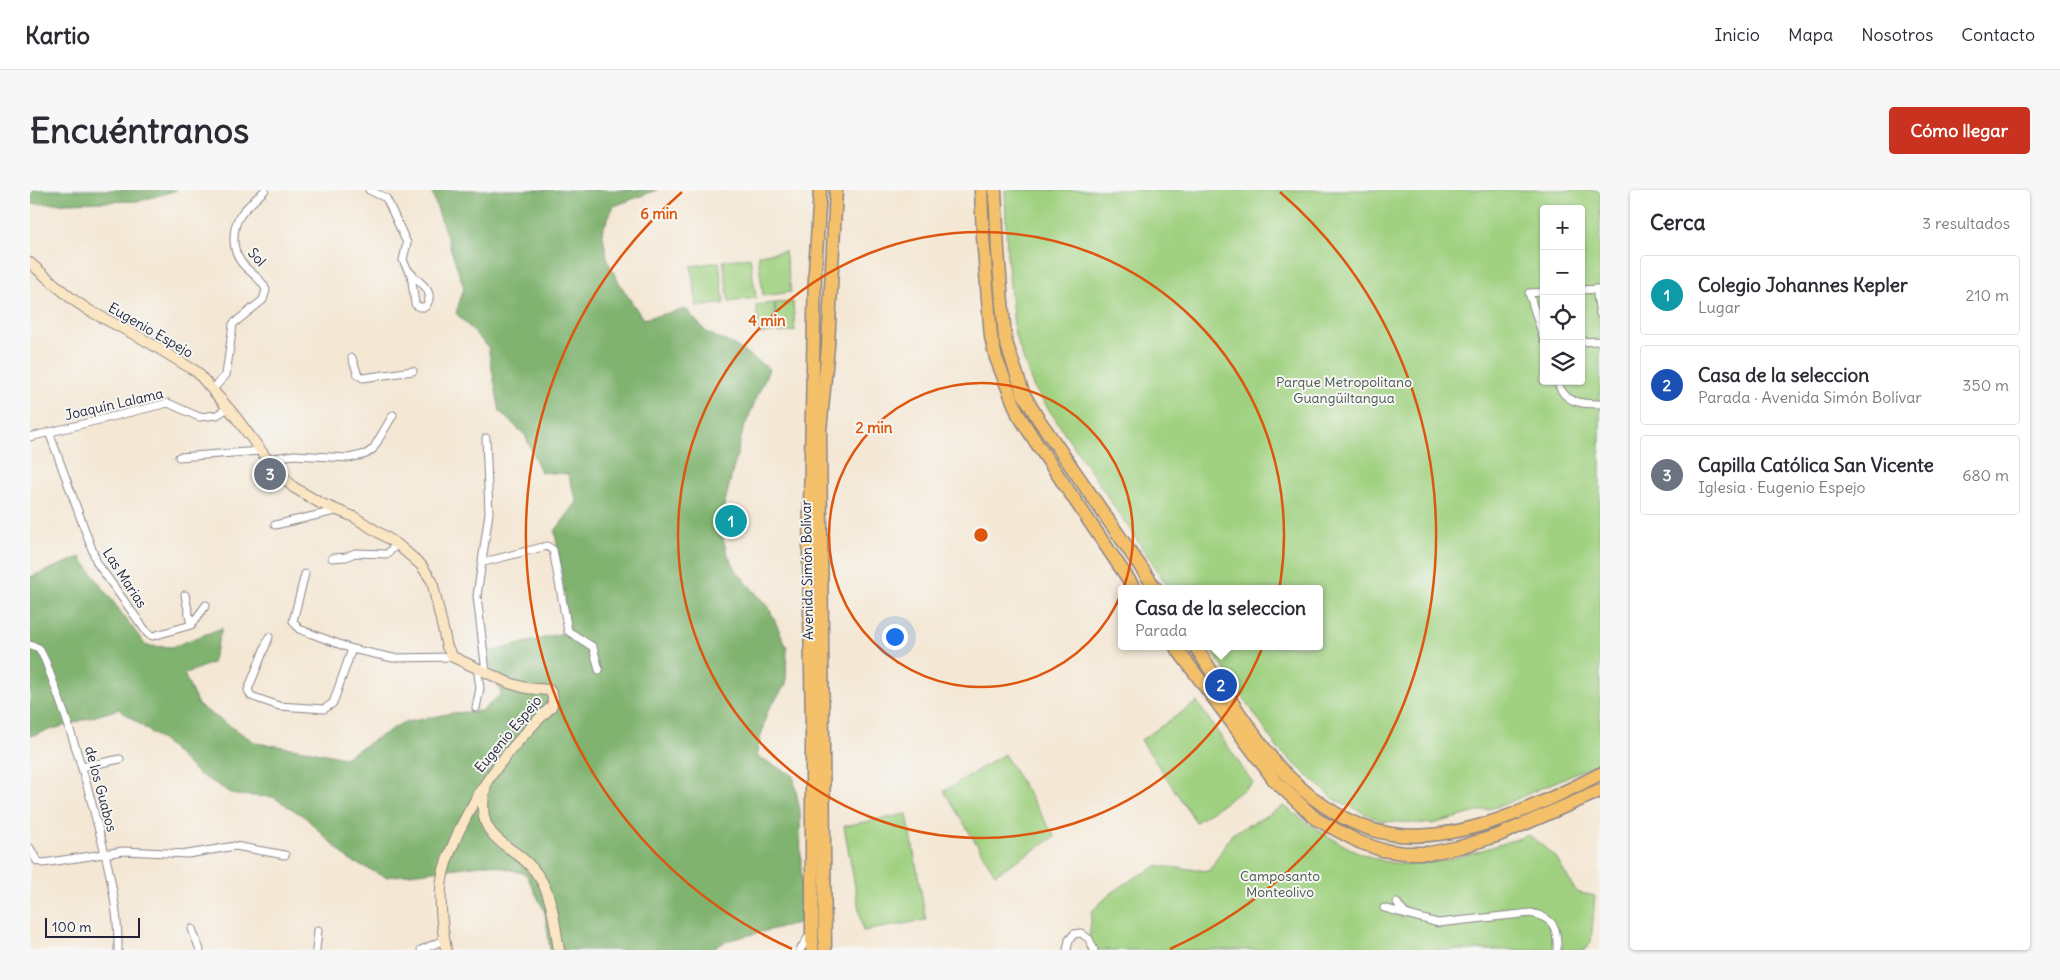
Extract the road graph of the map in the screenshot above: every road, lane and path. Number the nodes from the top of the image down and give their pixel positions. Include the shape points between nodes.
1 (264, 190) edge
2 (369, 190) edge
3 (820, 190) edge
4 (836, 190) edge
5 (982, 190) edge
6 (995, 190) edge
7 (30, 263) edge
8 (411, 274) dead end
9 (1598, 289) edge
10 (1585, 290) edge
11 (1540, 292) edge
12 (1600, 314) edge
13 (1540, 327) edge
14 (1600, 341) edge
15 (1585, 342) edge
16 (352, 358) dead end
17 (413, 371) dead end
18 (1558, 385) edge
19 (212, 390) junction
20 (1600, 404) edge
21 (228, 408) junction
22 (393, 415) dead end
23 (49, 432) junction
24 (30, 437) edge
25 (486, 438) dead end
26 (263, 455) junction
27 (179, 457) dead end
28 (337, 510) junction
29 (275, 524) dead end
30 (396, 544) junction
31 (332, 558) dead end
32 (484, 562) junction
33 (305, 574) dead end
34 (1147, 576) junction
35 (1133, 585) edge
36 (1136, 585) edge
37 (1153, 585) edge
38 (185, 595) dead end
39 (206, 605) dead end
40 (192, 624) junction
41 (269, 637) dead end
42 (30, 645) edge
43 (352, 649) junction
44 (1178, 650) edge
45 (1199, 650) edge
46 (453, 657) junction
47 (482, 670) junction
48 (599, 670) dead end
49 (476, 708) dead end
50 (120, 759) dead end
51 (82, 767) junction
52 (1600, 774) edge
53 (488, 777) junction
54 (1600, 791) edge
55 (30, 848) edge
56 (106, 853) junction
57 (285, 855) dead end
58 (1397, 903) dead end
59 (1384, 908) dead end
60 (1406, 915) junction
61 (192, 929) dead end
62 (318, 930) dead end
63 (825, 931) junction
64 (811, 932) junction
65 (445, 945) edge
66 (118, 950) edge
67 (200, 950) edge
68 (316, 950) edge
69 (420, 950) edge
70 (559, 950) edge
71 (800, 950) edge
72 (812, 950) edge
73 (825, 950) edge
74 (1067, 950) edge
75 (1094, 950) edge
76 (1557, 950) edge

1 - 19 street, Sol via 236,220 234,250 240,262 262,280 266,290 263,300 232,324 226,375
2 - 8 street via 386,198 407,243 403,260
3 - 64 highway, Avenida Simón Bolívar via 815,272 809,552
4 - 63 highway, Avenida Simón Bolívar via 820,431
5 - 35 highway via 990,327 996,358 1018,414
6 - 34 highway via 1005,339 1023,393
7 - 19 street, Eugenio Espejo via 90,311 184,363
9 - 10 street
9 - 12 street
11 - 13 street via 1529,293
14 - 15 street
16 - 17 street via 358,375 363,378
18 - 20 street via 1567,399
19 - 21 street, Eugenio Espejo
21 - 23 street, Joaquín Lalama via 217,415 199,417 168,403
21 - 26 street, Eugenio Espejo
22 - 26 street via 373,450 366,454 349,458
23 - 24 street, Joaquín Lalama
23 - 40 street, Las Marias via 97,563 148,634 153,636
25 - 32 street via 489,513
26 - 27 street
26 - 28 street, Eugenio Espejo via 292,487
28 - 29 street
28 - 30 street, Eugenio Espejo
30 - 31 street via 389,553 355,553 346,558
30 - 46 street, Eugenio Espejo via 421,565 432,581 447,647
32 - 47 street via 477,596
32 - 48 street via 551,547 568,631 594,647
33 - 43 street via 293,621 295,626
34 - 36 highway
34 - 37 highway
38 - 40 street
39 - 40 street
41 - 43 street via 248,690 250,696 278,706 330,707
42 - 51 street, de los Guabos via 39,648 45,660
43 - 46 street via 393,658
44 - 54 highway via 1275,781 1316,819 1359,842 1382,850 1430,853 1460,847 1499,835
45 - 52 highway via 1278,766 1319,802 1370,829 1410,835 1458,831 1500,820
46 - 47 street, Eugenio Espejo
47 - 49 street
47 - 53 street, Eugenio Espejo via 509,683 549,690 554,700
50 - 51 street
51 - 56 street, de los Guabos
53 - 65 street, Eugenio Espejo via 449,853 443,875 441,893
53 - 70 street via 484,809 490,832 523,857 542,881
55 - 56 street via 37,861 43,863
56 - 57 street via 188,854 235,846
56 - 66 street, de los Guabos via 116,910
58 - 60 street
59 - 60 street
60 - 76 street via 1438,923 1532,913 1547,918 1553,924 1558,935
61 - 67 street
62 - 68 street
63 - 64 street
63 - 73 highway, Avenida Simón Bolívar
64 - 71 street
64 - 72 highway, Avenida Simón Bolívar
65 - 69 street
74 - 75 street via 1069,940 1074,934 1081,933 1089,939

